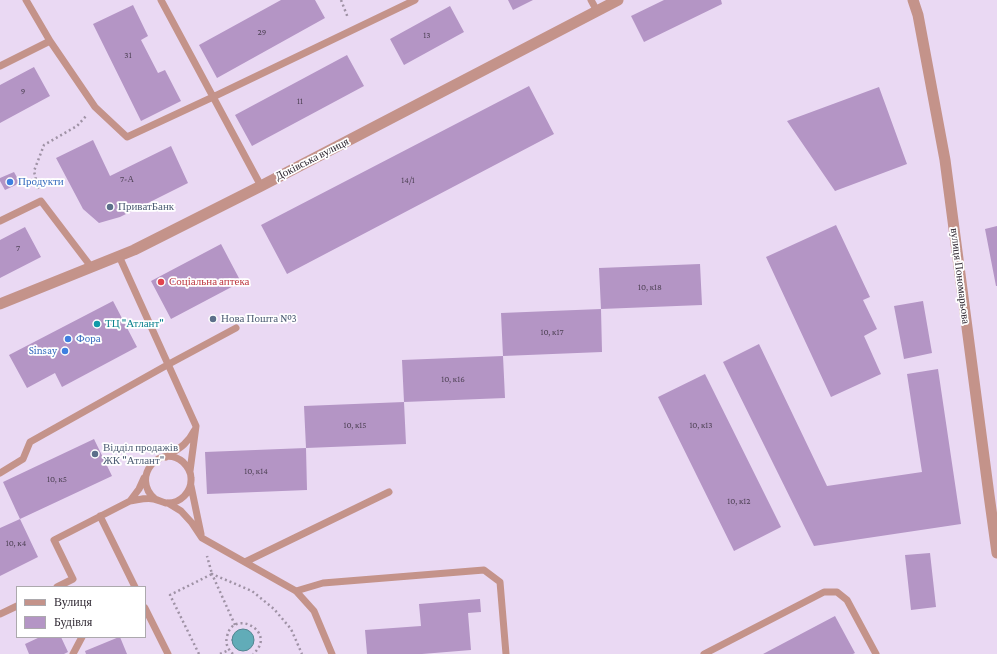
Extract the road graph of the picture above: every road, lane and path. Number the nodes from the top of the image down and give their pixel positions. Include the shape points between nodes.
1 (26, 0) edge
2 (161, 0) edge
3 (341, 0) edge
4 (414, 0) edge
5 (591, 0) edge
6 (618, 0) edge
7 (913, 0) edge
8 (597, 11) junction
9 (352, 31) junction
10 (50, 41) junction
11 (0, 66) edge
12 (213, 97) junction
13 (95, 106) junction
14 (261, 186) junction
15 (41, 201) junction
16 (0, 221) edge
17 (120, 256) junction
18 (92, 268) junction
19 (0, 304) edge
20 (236, 328) dead end
21 (169, 364) junction
22 (196, 426) junction
23 (166, 457) junction
24 (190, 471) junction
25 (0, 472) edge
26 (146, 475) junction
27 (190, 486) junction
28 (389, 492) dead end
29 (155, 499) junction
30 (130, 502) junction
31 (168, 503) junction
32 (100, 516) junction
33 (202, 538) junction
34 (997, 553) edge
35 (245, 562) junction
36 (212, 574) junction
37 (73, 579) junction
38 (59, 586) edge
39 (76, 586) edge
40 (135, 586) edge
41 (296, 591) junction
42 (16, 606) edge
43 (146, 610) edge
44 (0, 614) edge
45 (235, 625) junction
46 (81, 638) edge
47 (229, 650) junction
48 (73, 654) edge
49 (168, 654) edge
50 (199, 654) edge
51 (220, 654) edge
52 (233, 654) edge
53 (253, 654) edge
54 (302, 654) edge
55 (332, 654) edge
56 (506, 654) edge
57 (704, 654) edge
58 (876, 654) edge

1 - 10 lane
2 - 12 lane
3 - 9 path
4 - 9 lane
5 - 8 lane
6 - 8 street, Доківська вулиця
7 - 34 street, вулиця Пономарьова via 945,160
8 - 14 street, Доківська вулиця
9 - 12 lane
10 - 11 lane
10 - 13 lane
12 - 13 lane via 127,137
12 - 14 lane
13 - 15 path via 77,126 44,145 34,171
14 - 17 street, Доківська вулиця
15 - 16 lane
15 - 18 lane
17 - 18 street, Доківська вулиця
17 - 21 lane
18 - 19 street, Доківська вулиця
20 - 21 lane
21 - 22 lane
21 - 25 lane via 30,442 23,458
22 - 23 lane via 183,447
22 - 24 lane
23 - 24 lane via 180,460
23 - 26 lane via 153,463
24 - 27 lane
26 - 29 lane via 147,490
26 - 30 lane
27 - 31 lane via 183,498
27 - 33 lane
28 - 35 lane
29 - 30 lane via 144,498
29 - 31 lane
30 - 32 lane
31 - 33 lane via 181,511
32 - 37 lane via 54,540
32 - 40 lane
33 - 35 lane
33 - 36 path
35 - 41 lane
36 - 45 path
36 - 50 path via 170,595
36 - 54 path via 252,590 274,609 291,629
37 - 38 lane
37 - 39 lane
41 - 55 lane via 314,611
41 - 56 lane via 323,584 484,570 500,582
42 - 44 lane
43 - 49 lane
45 - 47 path via 230,629 226,639
45 - 53 path via 250,624 258,632 260,643
46 - 48 lane
47 - 51 path
47 - 52 path
57 - 58 lane via 824,592 837,592 847,600

